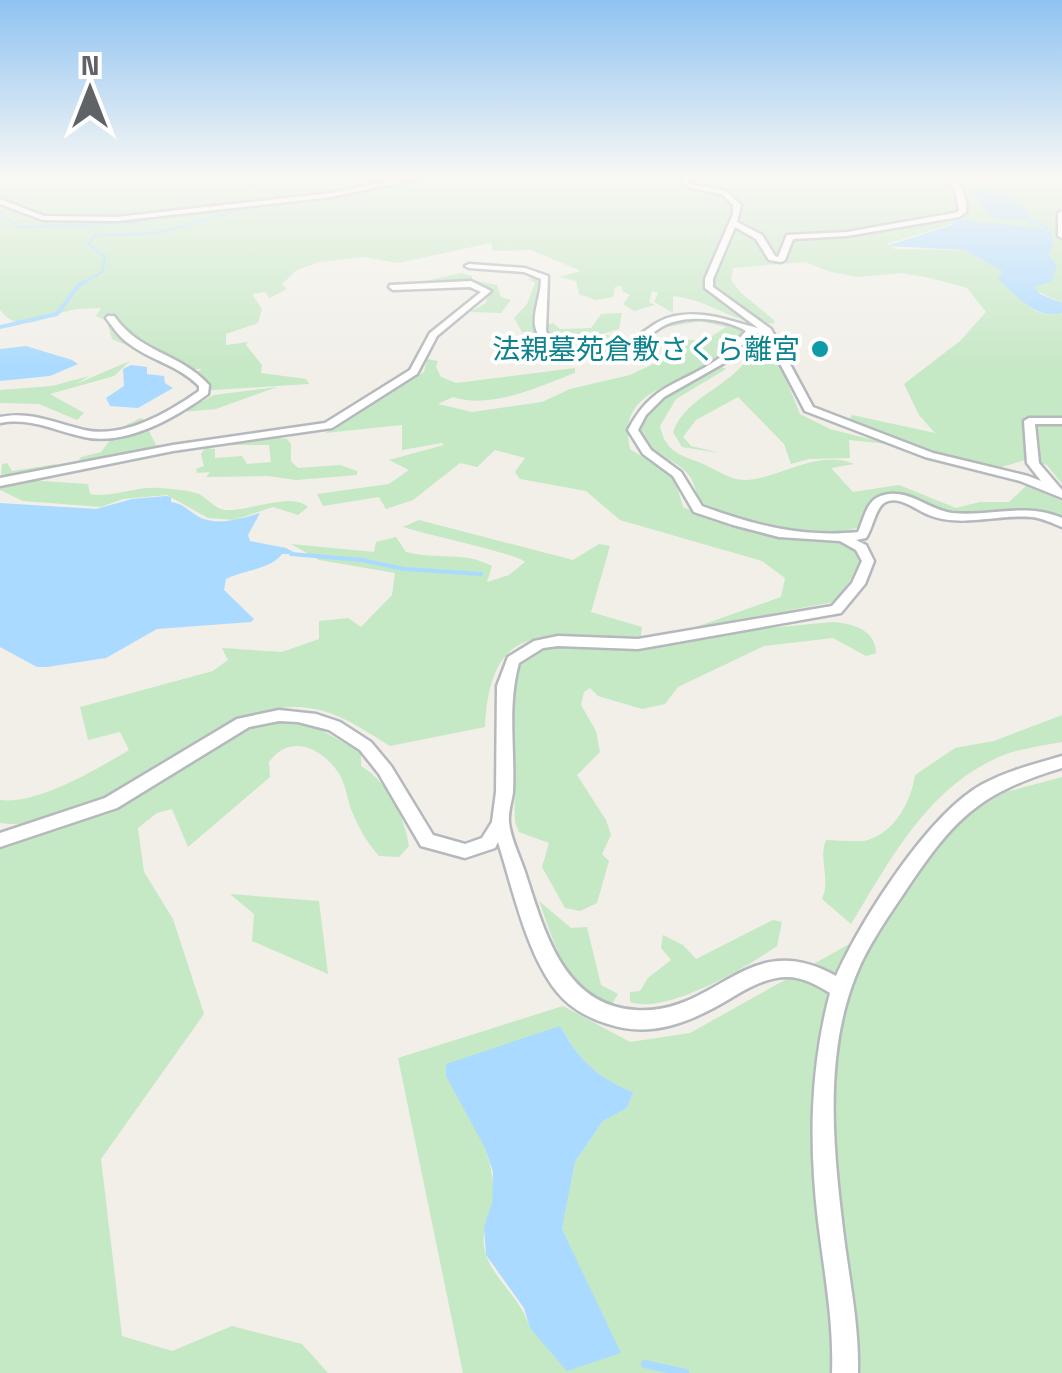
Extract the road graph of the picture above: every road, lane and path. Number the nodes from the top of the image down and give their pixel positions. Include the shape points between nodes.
1 (726, 241) edge
2 (762, 241) edge
3 (788, 241) edge
4 (469, 266) dead end
5 (393, 286) dead end
6 (111, 318) dead end
7 (768, 331) junction
8 (750, 332) junction
9 (0, 420) edge
10 (1062, 421) edge
11 (1033, 463) junction
12 (994, 472) junction
13 (0, 482) edge
14 (1059, 492) edge
15 (1062, 523) edge
16 (842, 537) junction
17 (1062, 762) edge
18 (502, 828) junction
19 (0, 840) edge
20 (840, 989) junction
21 (845, 1373) edge

1 - 7 street via 709,288
2 - 3 street via 780,260
4 - 8 street via 545,278 543,336 570,354 618,352 657,324 680,317 738,323
5 - 13 street via 471,284 487,291 432,335 414,372 328,426
6 - 9 street via 129,343 181,362 204,392 114,436 24,415
7 - 8 street
7 - 12 street via 809,409
8 - 16 street via 723,360 646,405 633,430 638,444 674,470 698,508 782,534
10 - 11 street via 1030,421
11 - 12 street
11 - 14 street
12 - 14 street
15 - 16 street via 1030,512 939,514 887,498 875,504 862,535
16 - 18 street via 862,548 868,561 836,610 638,644 558,641 512,660 501,696
17 - 20 street via 970,797 931,839 878,916
18 - 19 street via 465,853 427,842 368,748 312,718 276,715 234,727 111,802
18 - 20 street via 549,959 580,1002 606,1015 678,1016 781,968 820,976
20 - 21 street via 825,1110

